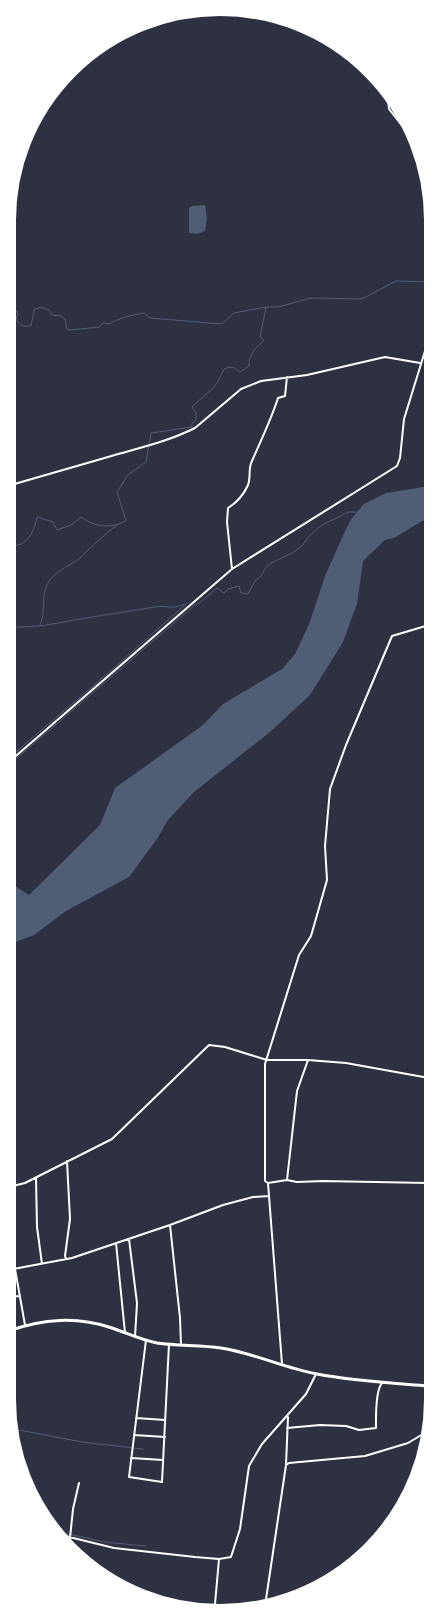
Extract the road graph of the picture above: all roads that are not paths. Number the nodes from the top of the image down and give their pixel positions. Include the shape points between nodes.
1 (388, 103) edge
2 (402, 126) edge
3 (425, 349) edge
4 (420, 363) junction
5 (287, 377) junction
6 (15, 484) edge
7 (232, 569) junction
8 (425, 626) edge
9 (15, 757) edge
10 (267, 1060) junction
11 (308, 1060) junction
12 (425, 1077) edge
13 (67, 1161) junction
14 (36, 1178) junction
15 (287, 1180) junction
16 (268, 1183) junction
17 (425, 1183) edge
18 (15, 1186) edge
19 (270, 1196) junction
20 (170, 1225) junction
21 (129, 1238) junction
22 (116, 1242) junction
23 (66, 1259) junction
24 (42, 1264) junction
25 (15, 1269) joint
26 (15, 1296) edge
27 (20, 1296) junction
28 (25, 1325) junction
29 (15, 1329) edge
30 (125, 1333) junction
31 (135, 1337) junction
32 (146, 1340) junction
33 (169, 1344) junction
34 (181, 1345) junction
35 (282, 1364) junction
36 (316, 1374) junction
37 (382, 1383) junction
38 (425, 1386) edge
39 (288, 1416) junction
40 (136, 1418) junction
41 (165, 1420) junction
42 (287, 1428) junction
43 (134, 1435) junction
44 (422, 1435) edge
45 (164, 1437) junction
46 (131, 1458) junction
47 (164, 1460) junction
48 (286, 1465) junction
49 (79, 1483) dead end
50 (70, 1538) joint
51 (219, 1559) junction
52 (266, 1600) edge
53 (215, 1605) edge

1 - 2 street via 389,110
3 - 4 street
4 - 5 street via 385,357
4 - 7 street via 404,419 397,466
5 - 6 street via 261,381 241,389 195,428 152,446
5 - 7 street via 286,396 278,398 263,432 251,462 248,484 234,504 228,508
7 - 9 street
8 - 10 street via 392,636 346,745 330,789 325,840 327,880 311,936 299,956 288,995 276,1023
10 - 11 street
10 - 13 street via 210,1045 112,1139
10 - 16 street via 264,1156 265,1181
11 - 12 street via 346,1063
11 - 15 street via 297,1091
13 - 14 street
13 - 23 street via 70,1219
14 - 18 street
14 - 24 street via 37,1227
15 - 16 street
15 - 17 street
16 - 19 street
19 - 20 street via 253,1197 223,1205
19 - 35 street
20 - 21 street
20 - 34 street
21 - 22 street
21 - 31 street via 137,1303
22 - 23 street
22 - 30 street
23 - 24 street
24 - 25 street
25 - 27 street
26 - 27 street
27 - 28 street
28 - 29 main road
28 - 30 main road via 56,1319 73,1320 98,1324
30 - 31 main road
31 - 32 main road
32 - 33 main road
32 - 40 street
33 - 34 main road
33 - 41 street
34 - 35 main road via 221,1348
35 - 36 main road
36 - 37 main road
36 - 39 street via 306,1394
37 - 38 main road
37 - 42 street via 379,1386 376,1428 359,1430 346,1426 320,1425
39 - 42 street
39 - 51 street via 252,1459 235,1548 231,1557
40 - 41 street
40 - 43 street
41 - 45 street
42 - 48 street
43 - 45 street
43 - 46 street
44 - 48 street via 408,1443 365,1456
45 - 47 street
46 - 47 street
46 - 47 street via 129,1477 162,1482
48 - 52 street
49 - 50 street
50 - 51 street via 114,1548
51 - 53 street

